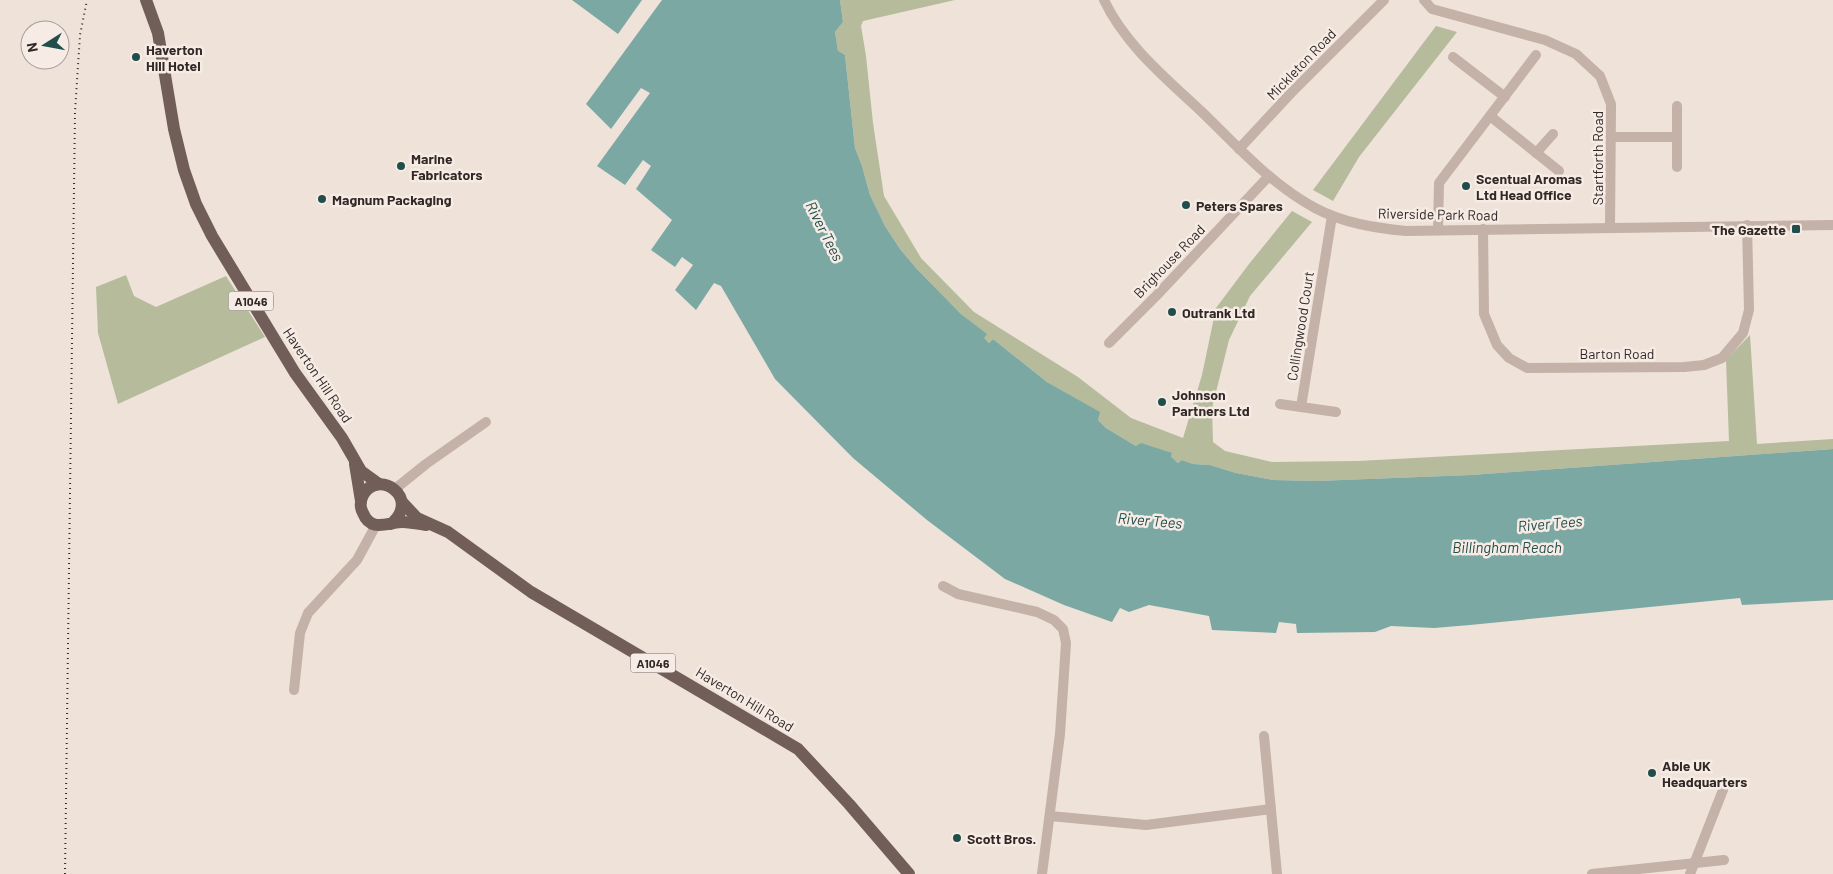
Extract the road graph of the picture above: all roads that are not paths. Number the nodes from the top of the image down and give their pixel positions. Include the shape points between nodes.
1 (146, 0) edge
2 (1104, 0) edge
3 (1384, 0) edge
4 (1424, 0) edge
5 (1536, 56) dead end
6 (1453, 57) dead end
7 (1505, 97) junction
8 (1677, 106) dead end
9 (1490, 116) junction
10 (1553, 134) dead end
11 (1678, 137) junction
12 (1612, 138) junction
13 (1239, 148) junction
14 (1536, 153) junction
15 (1678, 167) dead end
16 (1559, 171) dead end
17 (1269, 176) junction
18 (1332, 216) junction
19 (1833, 224) edge
20 (1747, 225) junction
21 (1610, 227) junction
22 (1483, 229) junction
23 (1438, 230) junction
24 (1109, 343) dead end
25 (1280, 404) dead end
26 (1301, 407) junction
27 (1336, 412) dead end
28 (486, 422) dead end
29 (354, 461) junction
30 (379, 484) junction
31 (395, 489) junction
32 (361, 501) junction
33 (402, 502) junction
34 (391, 524) junction
35 (376, 525) junction
36 (432, 526) junction
37 (943, 586) dead end
38 (294, 690) dead end
39 (1264, 736) dead end
40 (1723, 790) dead end
41 (1271, 808) junction
42 (1050, 816) junction
43 (1724, 860) dead end
44 (1694, 863) junction
45 (1684, 869) edge
46 (909, 874) edge
47 (1042, 874) edge
48 (1277, 874) edge
49 (1592, 874) edge
50 (1690, 874) edge

1 - 29 main road, Haverton Hill Road / A1046 via 158,33 174,129 196,204 295,373 342,438
2 - 13 street, Riverside Park Road via 1110,14 1143,56
3 - 13 street, Mickleton Road
4 - 12 street, Startforth Road via 1432,9 1545,40 1576,54 1600,76 1611,104
5 - 7 street
6 - 7 street
7 - 9 street
8 - 11 street
9 - 14 street
9 - 23 street via 1439,183
10 - 14 street
11 - 12 street
11 - 15 street
12 - 21 street, Startforth Road
13 - 17 street, Riverside Park Road
14 - 16 street
17 - 18 street, Riverside Park Road
17 - 24 street, Brighouse Road
18 - 23 street, Riverside Park Road via 1374,228
18 - 26 street, Collingwood Court
19 - 20 street, Riverside Park Road
20 - 21 street, Riverside Park Road
20 - 22 street, Barton Road via 1749,310 1743,333 1722,358 1704,365 1684,367 1527,368 1509,358 1496,344 1484,314
21 - 22 street, Riverside Park Road
22 - 23 street, Riverside Park Road
25 - 26 street
26 - 27 street
28 - 31 street
29 - 30 main road, Haverton Hill Road / A1046 via 361,471
29 - 32 main road, Haverton Hill Road / A1046
30 - 31 main road, Haverton Hill Road / A1046
30 - 32 main road via 367,490
31 - 33 main road, Haverton Hill Road / A1046
32 - 35 main road, Haverton Hill Road / A1046 via 364,516
33 - 34 main road via 398,518
33 - 36 main road, Haverton Hill Road / A1046 via 417,518
34 - 35 main road, Haverton Hill Road / A1046
34 - 36 main road, Haverton Hill Road / A1046 via 403,522
35 - 38 street via 357,560 308,613 300,633
36 - 46 main road, Haverton Hill Road / A1046 via 448,532 531,592 798,749
37 - 42 street via 958,594 1037,612 1054,620 1062,629 1066,643
39 - 41 street
40 - 44 street
41 - 42 street via 1146,825
41 - 48 street
42 - 47 street
43 - 44 street
44 - 45 street
44 - 50 street
45 - 49 street

